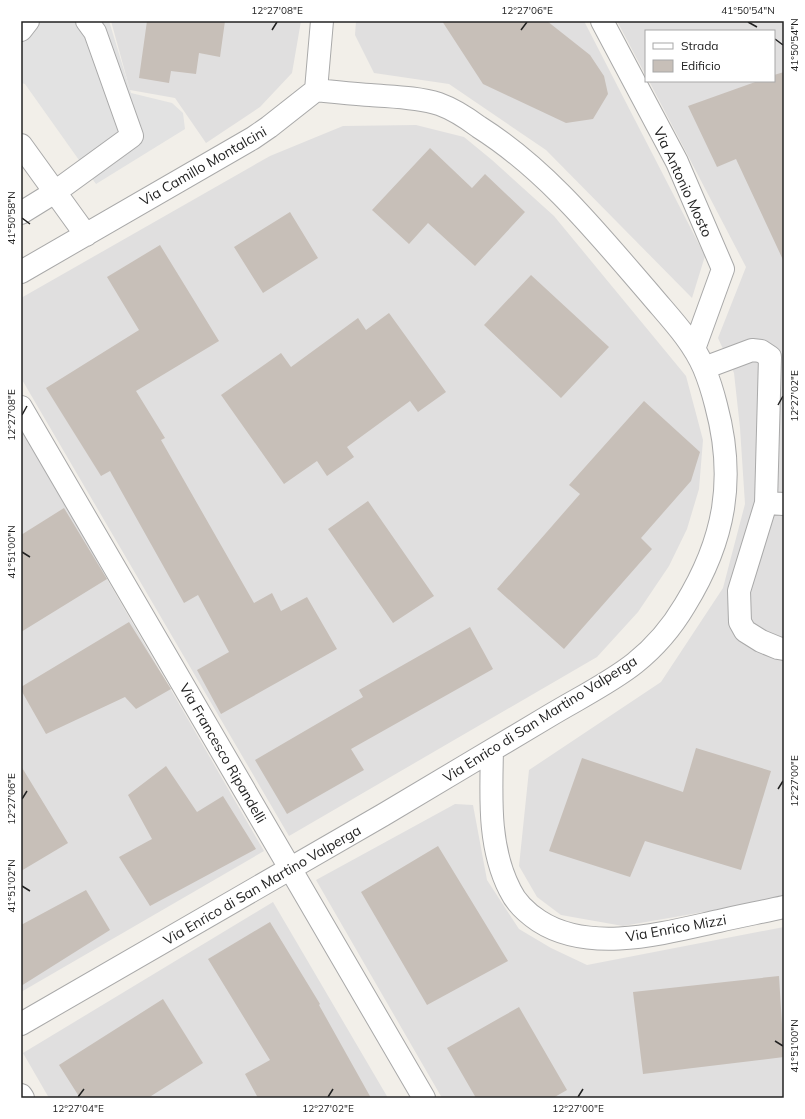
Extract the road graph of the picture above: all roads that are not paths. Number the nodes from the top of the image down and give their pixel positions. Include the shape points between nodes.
1 (28, 21) edge
2 (87, 21) edge
3 (322, 21) edge
4 (602, 21) edge
5 (21, 30) edge
6 (316, 90) junction
7 (21, 145) edge
8 (55, 192) junction
9 (21, 213) edge
10 (86, 235) junction
11 (21, 272) edge
12 (694, 348) junction
13 (704, 368) junction
14 (21, 408) edge
15 (775, 503) edge
16 (784, 649) edge
17 (492, 750) junction
18 (291, 869) junction
19 (784, 908) edge
20 (21, 1024) edge
21 (21, 1095) edge
22 (23, 1098) edge
23 (424, 1098) edge

1 - 5 street
2 - 8 street via 95,32 132,136
3 - 6 street
4 - 12 street, Via Antonio Mosto via 677,162 723,269
6 - 10 street, Via Camillo Montalcini via 253,138
6 - 12 street, Via Enrico di San Martino Valperga via 413,98 440,105 491,134 526,162 586,220 679,327
7 - 8 street
8 - 9 street
8 - 10 street
10 - 11 street, Via Camillo Montalcini
12 - 13 street, Via Enrico di San Martino Valperga
13 - 15 street via 752,350 761,351 770,357
13 - 17 street, Via Enrico di San Martino Valperga via 722,431 726,476 718,534 698,584 673,624 635,662 618,675
14 - 18 street, Via Francesco Ripandelli
15 - 16 street via 739,591 740,622 745,631 761,641
17 - 18 street, Via Enrico di San Martino Valperga
17 - 19 street, Via Enrico Mizzi via 492,822 504,875 510,891 521,906 546,926 563,933 585,937 639,936
18 - 20 street, Via Enrico di San Martino Valperga
18 - 23 street, Via Francesco Ripandelli
21 - 22 street

